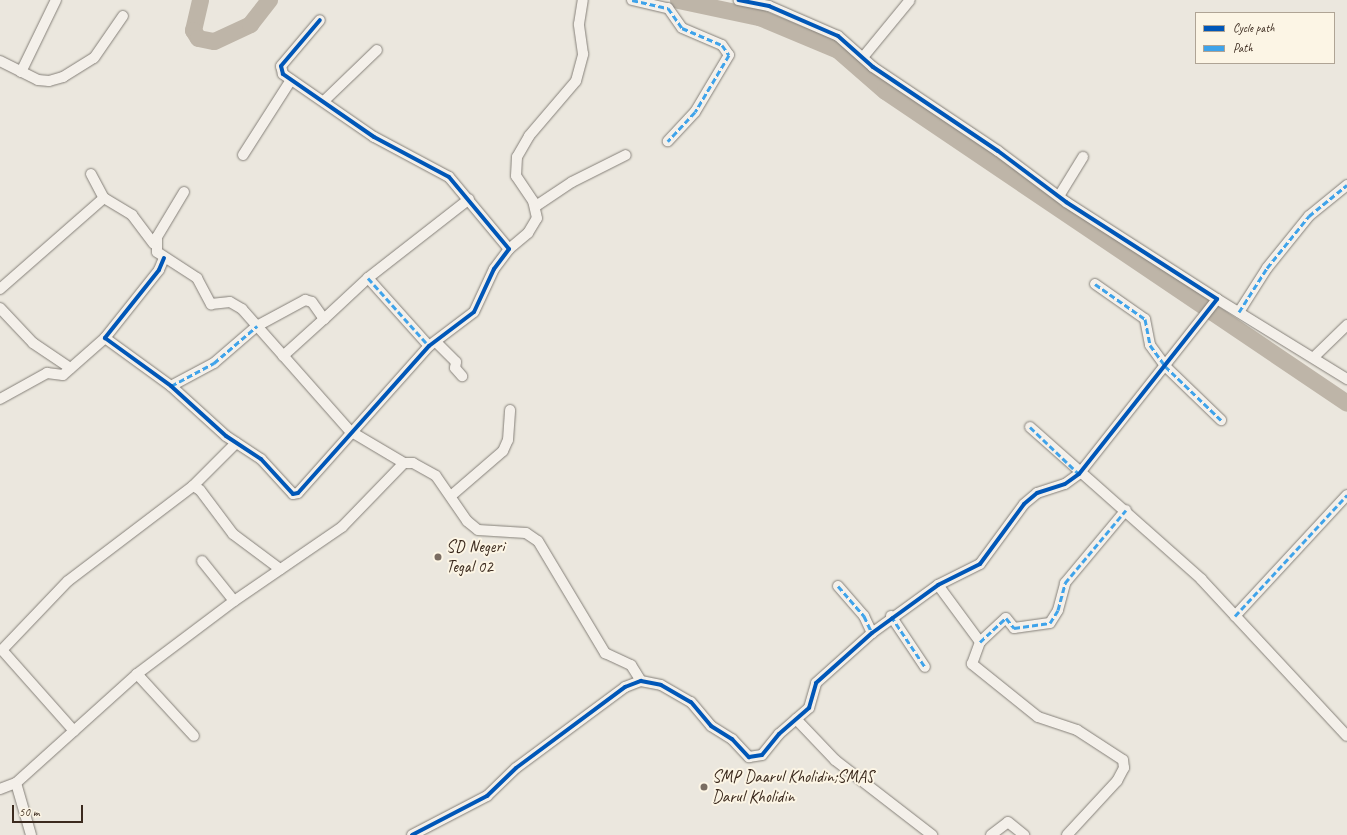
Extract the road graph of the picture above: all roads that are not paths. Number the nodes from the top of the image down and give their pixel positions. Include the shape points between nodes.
1 (56, 0) edge
2 (583, 0) edge
3 (632, 0) edge
4 (739, 0) edge
5 (910, 0) edge
6 (123, 16) dead end
7 (320, 20) dead end
8 (376, 50) dead end
9 (864, 56) junction
10 (0, 61) edge
11 (21, 72) junction
12 (291, 80) junction
13 (325, 100) junction
14 (668, 141) dead end
15 (243, 155) dead end
16 (626, 155) dead end
17 (1083, 157) dead end
18 (91, 174) dead end
19 (1347, 185) edge
20 (184, 192) dead end
21 (1059, 196) junction
22 (104, 198) junction
23 (469, 199) junction
24 (536, 206) junction
25 (154, 244) junction
26 (509, 249) junction
27 (164, 258) junction
28 (368, 278) junction
29 (1095, 284) dead end
30 (0, 289) edge
31 (1214, 302) junction
32 (0, 308) edge
33 (1239, 312) junction
34 (324, 319) junction
35 (1347, 325) edge
36 (257, 326) junction
37 (105, 338) junction
38 (433, 344) junction
39 (283, 356) junction
40 (1314, 357) junction
41 (1165, 366) junction
42 (70, 368) junction
43 (462, 376) dead end
44 (1347, 379) edge
45 (171, 386) junction
46 (0, 399) edge
47 (510, 410) dead end
48 (1220, 420) dead end
49 (1030, 427) dead end
50 (350, 431) junction
51 (236, 443) junction
52 (404, 463) junction
53 (1079, 474) junction
54 (192, 486) junction
55 (1347, 495) edge
56 (452, 496) junction
57 (1126, 510) junction
58 (202, 561) dead end
59 (280, 570) junction
60 (938, 585) junction
61 (838, 586) dead end
62 (234, 601) junction
63 (891, 616) junction
64 (1235, 616) junction
65 (872, 632) junction
66 (980, 642) junction
67 (1, 649) edge
68 (925, 667) dead end
69 (138, 674) junction
70 (641, 681) junction
71 (796, 719) junction
72 (74, 731) junction
73 (194, 736) dead end
74 (1347, 736) edge
75 (16, 783) junction
76 (0, 789) edge
77 (31, 835) edge
78 (412, 835) edge
79 (932, 835) edge
80 (991, 835) edge
81 (1024, 835) edge
82 (1067, 835) edge

1 - 11 street
2 - 24 street via 579,24 583,54 576,81 529,136 517,158 516,176
3 - 14 street via 668,8 682,28 722,45 729,55 695,112
4 - 9 street via 769,6 834,34
5 - 9 street
6 - 11 street via 94,58 63,77 48,81
7 - 12 street via 281,66 283,74
8 - 13 street
9 - 21 street via 873,67 998,151
10 - 11 street
12 - 13 street
12 - 15 street
13 - 23 street via 374,137 436,168
16 - 24 street via 572,182
17 - 21 street
18 - 22 street
19 - 33 street via 1309,216 1267,268
20 - 25 street
21 - 31 street via 1134,243
22 - 25 street via 132,215
22 - 30 street
23 - 26 street
23 - 28 street
24 - 26 street via 535,223
25 - 27 street
26 - 38 street via 494,269 474,312
27 - 36 street via 197,278 211,304 235,304
27 - 37 street via 159,270
28 - 34 street
28 - 38 street
29 - 41 street via 1145,319 1150,345
31 - 33 street
31 - 41 street
32 - 42 street via 33,343
33 - 40 street
34 - 36 street via 307,300
34 - 39 street
35 - 40 street
36 - 39 street
36 - 45 street via 214,363
37 - 42 street
37 - 45 street
38 - 43 street via 456,362 455,368
38 - 50 street
39 - 50 street
40 - 44 street
41 - 48 street
41 - 53 street
42 - 46 street via 63,375 41,376
45 - 51 street
47 - 56 street via 508,440 503,451
49 - 53 street
50 - 51 street via 295,494 287,491 261,459
50 - 52 street
51 - 54 street
52 - 56 street via 427,470
52 - 59 street via 342,527
53 - 57 street
53 - 60 street via 1031,497 986,559
54 - 59 street via 200,490 234,534
54 - 67 street via 68,581
55 - 64 street
56 - 70 street via 467,521 478,530 526,533 538,541 605,653 631,665
57 - 64 street via 1201,579
57 - 66 street via 1065,583 1058,610 1050,623 1014,628 1006,618
58 - 62 street
59 - 62 street
60 - 63 street
60 - 66 street
61 - 65 street via 864,616
62 - 69 street
63 - 65 street
63 - 68 street
64 - 74 street
65 - 71 street via 816,683 809,708
66 - 82 street via 972,664 975,668 1038,718 1077,730 1123,760 1124,768 1117,781
67 - 72 street
69 - 72 street
69 - 73 street
70 - 71 street via 667,687 691,702 711,726 732,740 749,757 762,755
70 - 78 street via 625,687 516,768 487,796
71 - 79 street via 834,760
72 - 75 street
75 - 76 street
75 - 77 street
80 - 81 street via 1008,822

